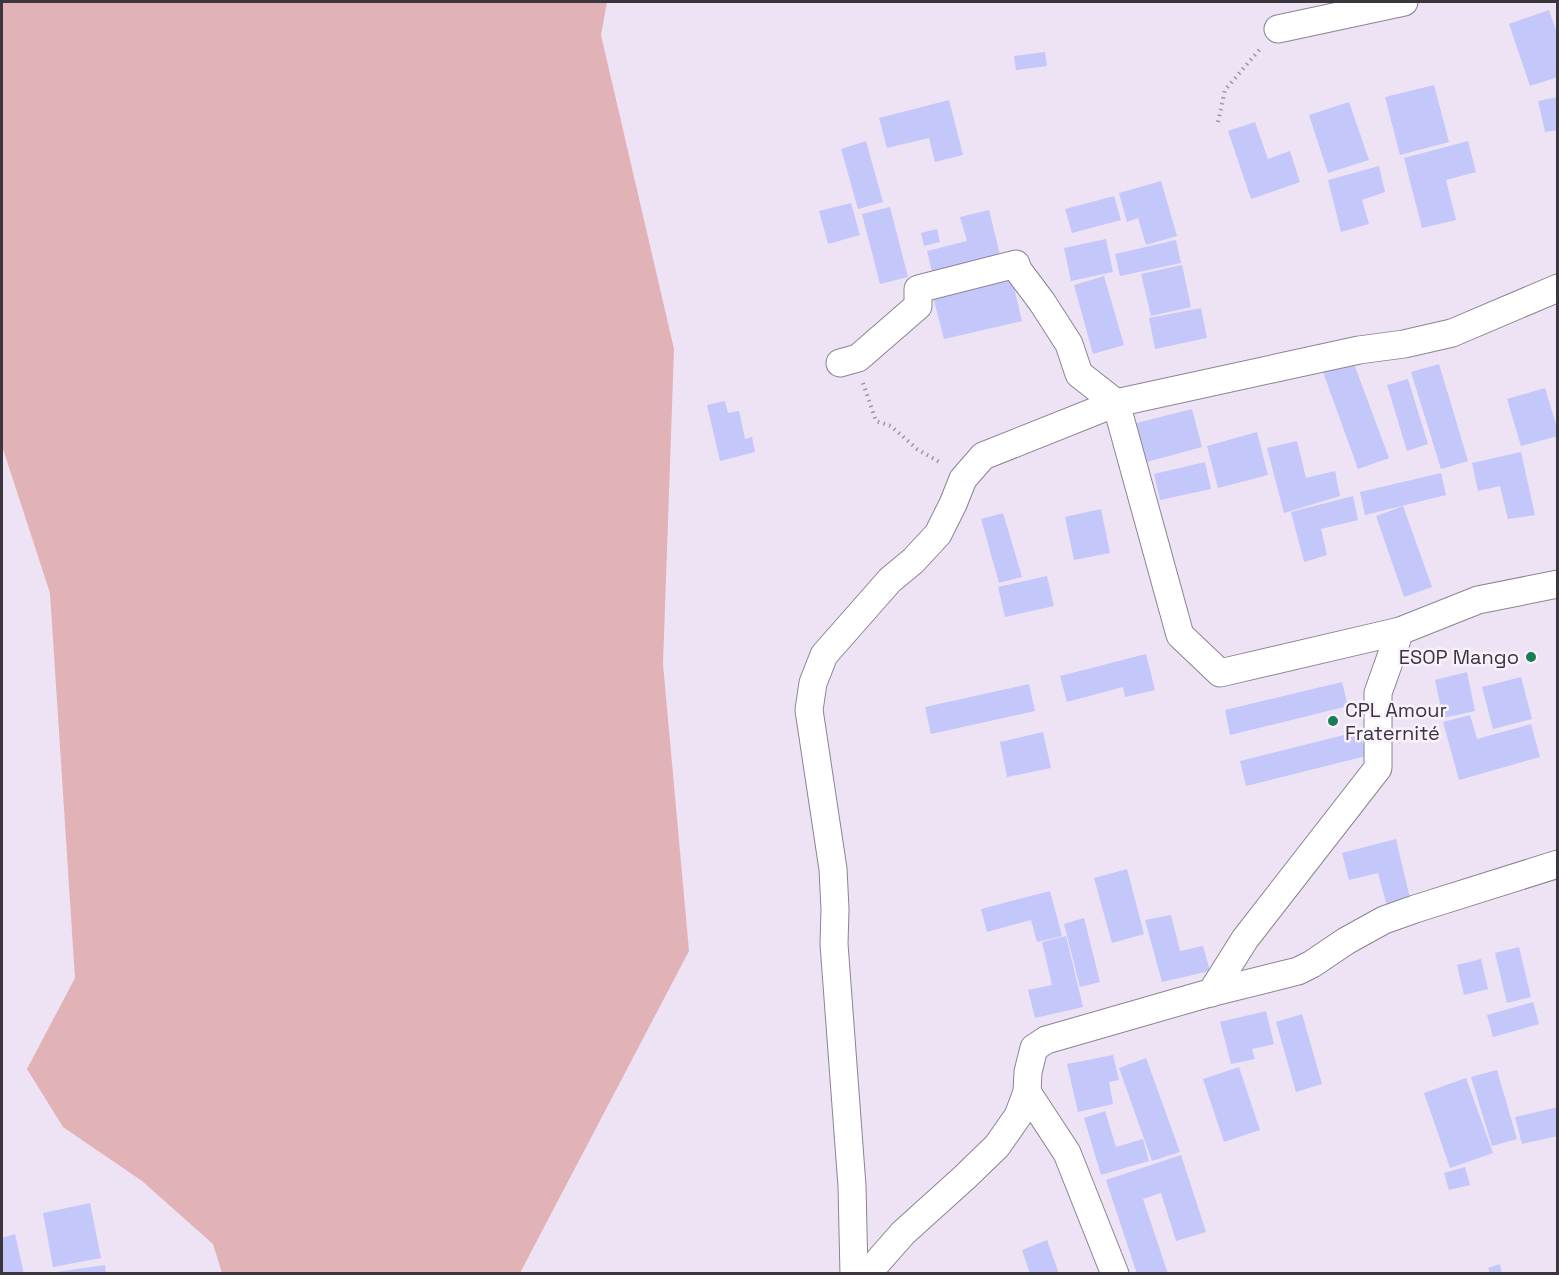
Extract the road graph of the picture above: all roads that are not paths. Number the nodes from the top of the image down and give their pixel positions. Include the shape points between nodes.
1 (1404, 2) edge
2 (1278, 29) road end
3 (1557, 288) edge
4 (848, 361) road end
5 (1116, 404) junction
6 (1557, 584) edge
7 (1400, 631) junction
8 (1557, 864) edge
9 (1211, 993) junction
10 (1027, 1092) junction
11 (854, 1274) edge
12 (867, 1274) edge
13 (1115, 1274) edge

1 - 2 street
3 - 5 street via 1452,333
4 - 5 street via 858,358 918,306 918,289 1016,264 1069,344 1079,374
5 - 7 street via 1180,635 1220,673
5 - 11 street via 983,456 963,479 938,534 890,580 824,655 813,684 808,711 834,869 834,945 852,1186
6 - 7 street via 1478,600
7 - 9 street via 1378,693 1378,768 1245,939
8 - 9 street via 1384,920 1298,971
9 - 10 street via 1046,1040 1034,1048
10 - 12 street via 1018,1116 997,1146 903,1233
10 - 13 street via 1067,1154

